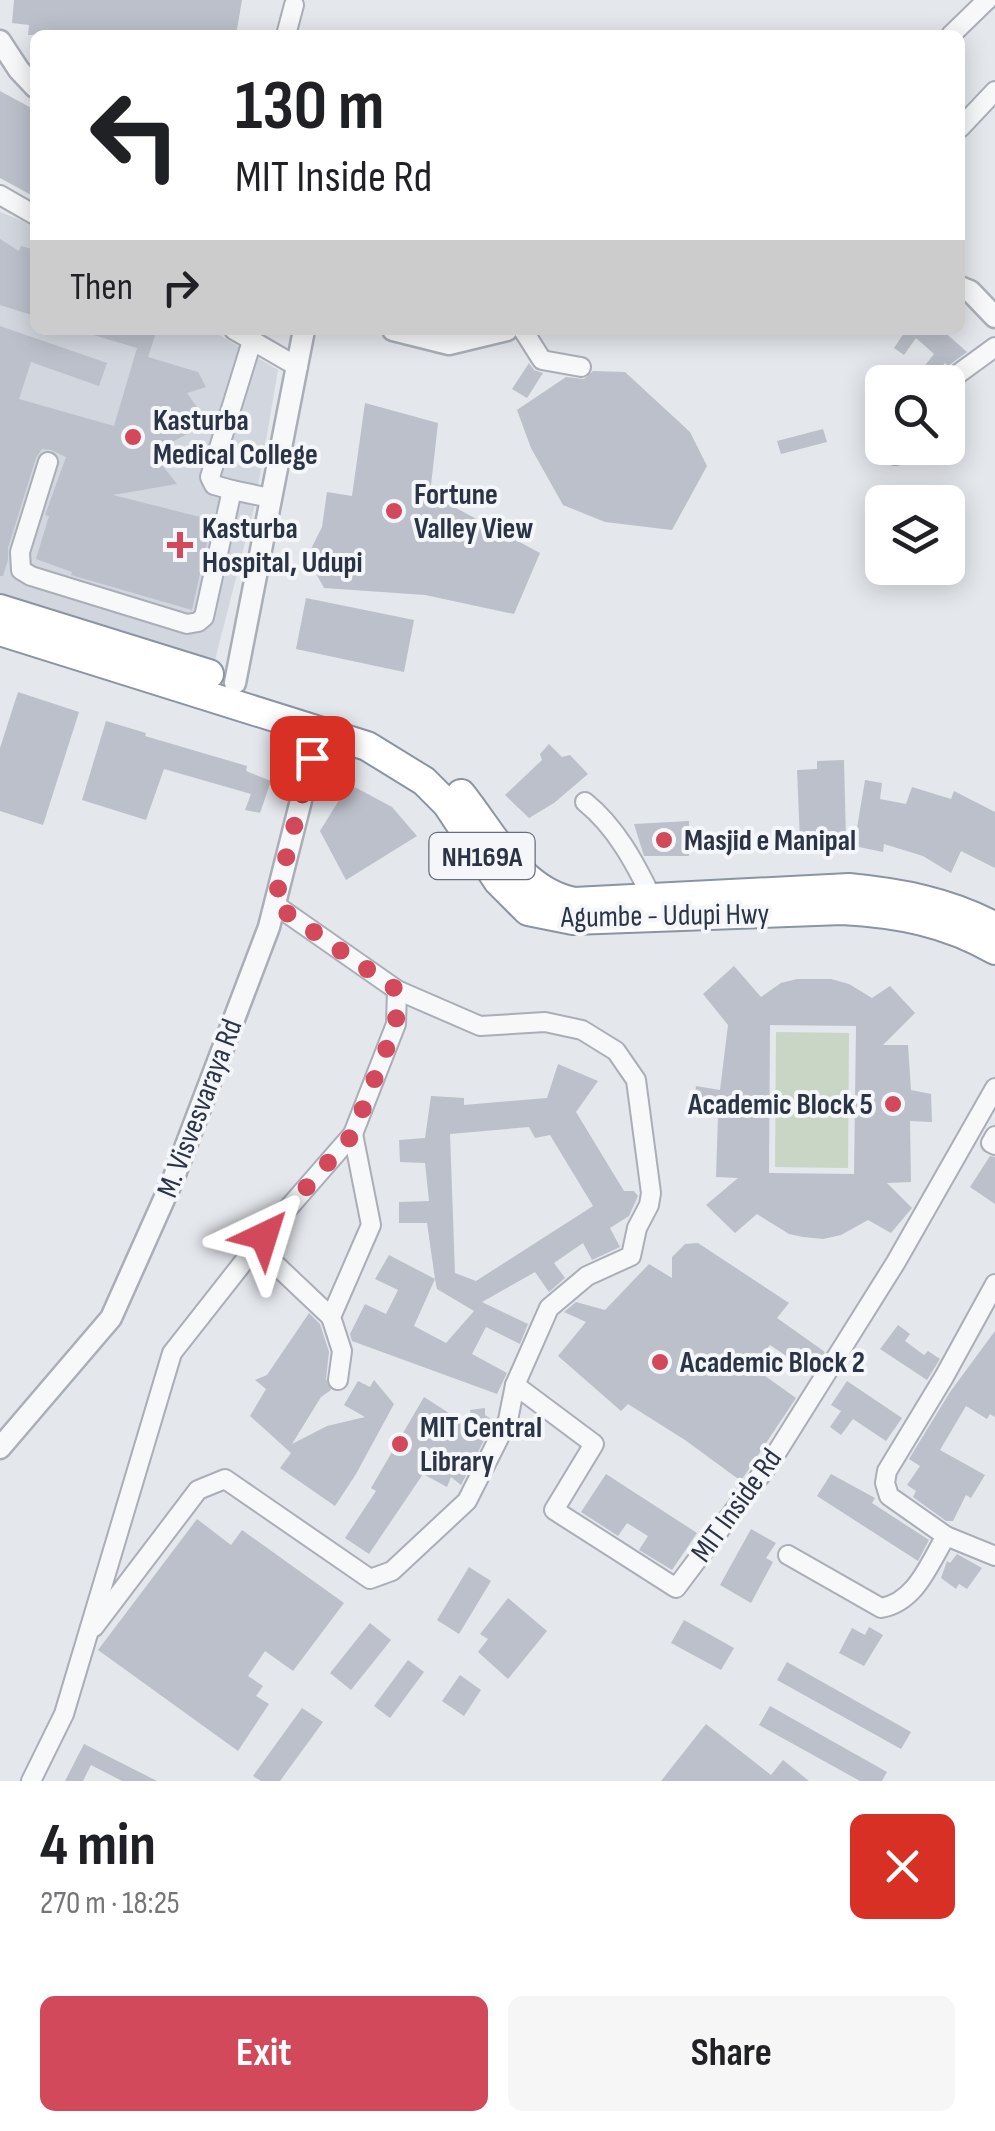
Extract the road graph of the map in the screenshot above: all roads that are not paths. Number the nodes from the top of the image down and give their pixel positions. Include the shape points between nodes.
1 (988, 0) edge
2 (294, 5) dead end
3 (287, 30) edge
4 (957, 30) edge
5 (4, 56) edge
6 (30, 81) edge
7 (995, 91) edge
8 (965, 123) edge
9 (0, 195) edge
10 (30, 212) edge
11 (965, 290) edge
12 (995, 317) edge
13 (243, 335) edge
14 (303, 335) edge
15 (413, 335) edge
16 (486, 335) edge
17 (525, 335) edge
18 (252, 340) junction
19 (995, 347) edge
20 (581, 367) dead end
21 (298, 368) junction
22 (965, 369) edge
23 (48, 462) dead end
24 (232, 490) junction
25 (270, 498) junction
26 (0, 609) edge
27 (0, 631) edge
28 (235, 683) junction
29 (321, 720) junction
30 (586, 802) dead end
31 (652, 898) junction
32 (274, 904) junction
33 (269, 927) junction
34 (995, 927) edge
35 (318, 932) junction
36 (995, 950) edge
37 (397, 990) junction
38 (995, 1088) edge
39 (353, 1134) junction
40 (995, 1136) edge
41 (995, 1145) edge
42 (256, 1246) junction
43 (995, 1284) edge
44 (331, 1318) junction
45 (338, 1380) dead end
46 (515, 1385) junction
47 (0, 1448) edge
48 (946, 1536) junction
49 (788, 1556) dead end
50 (995, 1556) edge
51 (86, 1638) junction
52 (32, 1781) edge

1 - 4 street
2 - 3 street
5 - 6 street
7 - 8 street
9 - 10 street
11 - 12 street
13 - 18 street
14 - 21 street
15 - 16 street via 449,344
17 - 20 street via 542,360
18 - 21 street
18 - 24 street via 210,477
19 - 22 street
21 - 25 street
23 - 24 street via 20,570 187,624 204,616
24 - 25 street
25 - 28 street
26 - 28 highway, Agumbe - Udupi Hwy / NH169A
27 - 29 highway, Agumbe - Udupi Hwy / NH169A
28 - 29 highway, Agumbe - Udupi Hwy / NH169A
29 - 31 highway, Agumbe - Udupi Hwy / NH169A via 367,728 434,768 519,871 553,898
29 - 32 street, M. Visvesvaraya Rd
29 - 36 highway, Agumbe - Udupi Hwy / NH169A via 424,782 447,804 498,882 528,911 574,920 874,912 944,926
30 - 31 street via 620,840
31 - 34 highway, Agumbe - Udupi Hwy / NH169A via 849,888 940,904
32 - 33 street, M. Visvesvaraya Rd
32 - 35 street
33 - 35 street
33 - 47 street, M. Visvesvaraya Rd via 174,1177 111,1318
35 - 37 street
37 - 39 street via 396,1024
37 - 46 street via 480,1026 545,1022 582,1030 616,1051 636,1080 651,1193 632,1256 587,1276 549,1308
38 - 46 street, MIT Inside Rd via 772,1460 676,1588 554,1510 594,1444
39 - 42 street
39 - 44 street via 370,1226
40 - 41 street
42 - 44 street
42 - 51 street via 172,1352
43 - 48 street via 887,1471 889,1496
44 - 45 street via 342,1352
46 - 51 street via 508,1420 467,1501 392,1571 370,1579 226,1480 198,1490
48 - 49 street via 910,1595 881,1608
48 - 50 street
51 - 52 street via 64,1714

